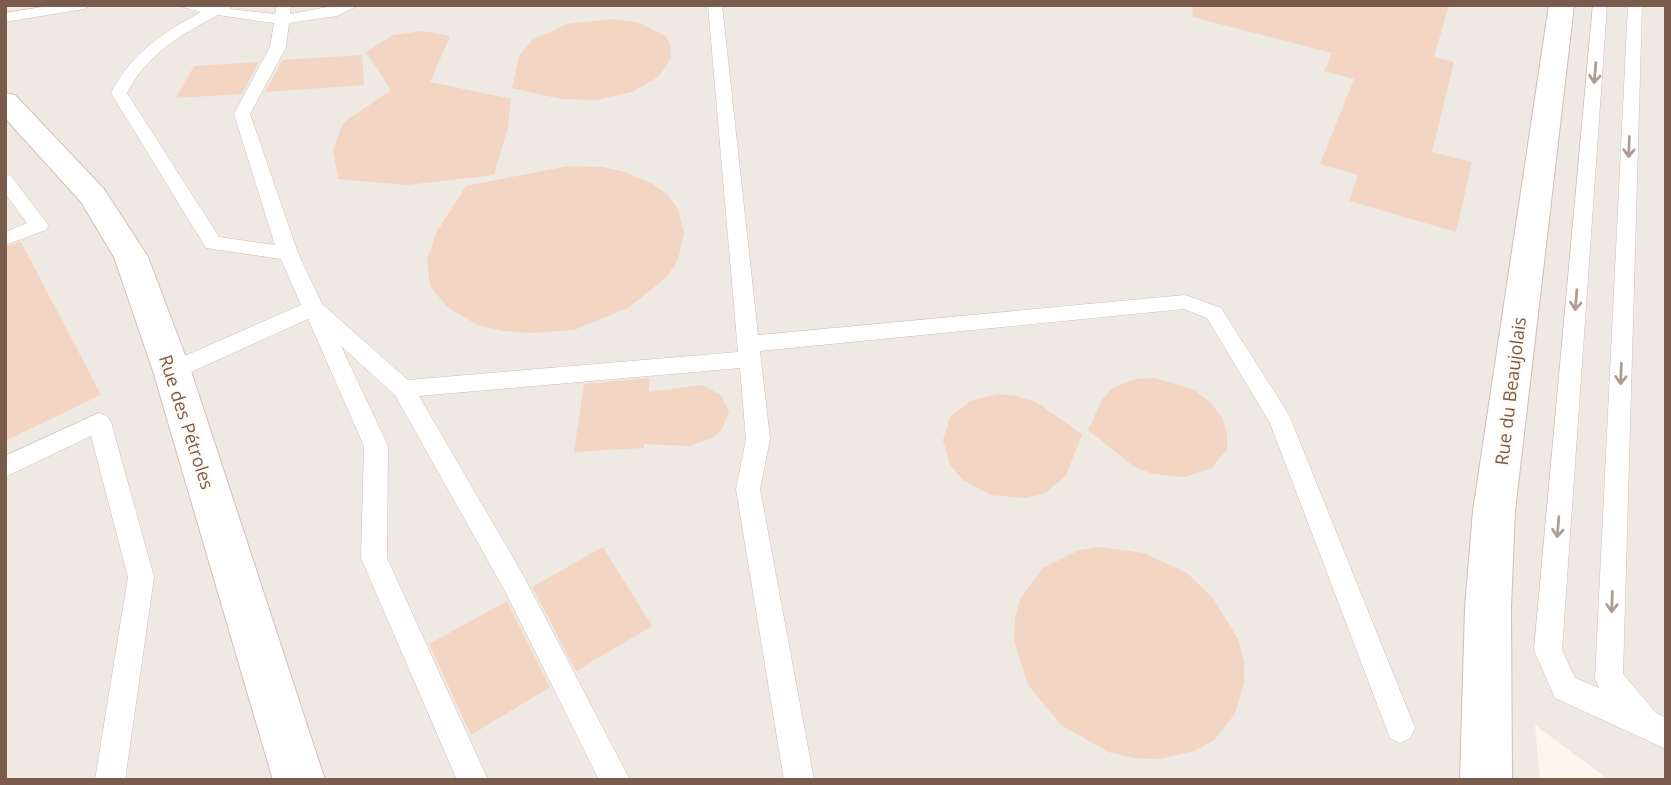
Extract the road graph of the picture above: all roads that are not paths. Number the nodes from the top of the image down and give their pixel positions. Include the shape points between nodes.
1 (85, 5) edge
2 (182, 5) edge
3 (352, 5) edge
4 (715, 5) edge
5 (1562, 5) edge
6 (1600, 5) edge
7 (1635, 5) edge
8 (222, 8) edge
9 (283, 13) edge
10 (5, 18) edge
11 (5, 101) edge
12 (5, 180) edge
13 (5, 239) edge
14 (288, 253) junction
15 (313, 308) junction
16 (749, 352) junction
17 (172, 371) junction
18 (402, 389) junction
19 (5, 467) edge
20 (1400, 728) dead end
21 (1656, 728) edge
22 (110, 780) edge
23 (299, 780) edge
24 (473, 780) edge
25 (615, 780) edge
26 (799, 780) edge
27 (1486, 780) edge

1 - 10 lane
2 - 8 lane
3 - 9 lane via 335,13
4 - 16 lane
5 - 27 street, Rue du Beaujolais via 1494,511
6 -> 21 lane via 1548,650 1565,688
7 -> 21 lane via 1609,679
8 - 9 lane
8 - 14 lane via 143,55 119,93 213,243
9 - 14 lane via 278,47 242,114
11 - 17 street, Rue des Pétroles via 93,196 131,257
12 - 13 lane via 39,226
14 - 15 lane
15 - 17 lane
15 - 18 lane
15 - 24 lane via 376,446 374,558
16 - 18 lane
16 - 20 lane via 1185,302 1213,313 1281,421
16 - 26 lane via 758,439 748,489
17 - 23 street, Rue des Pétroles
18 - 25 lane via 514,583
19 - 22 lane via 99,422 141,577

